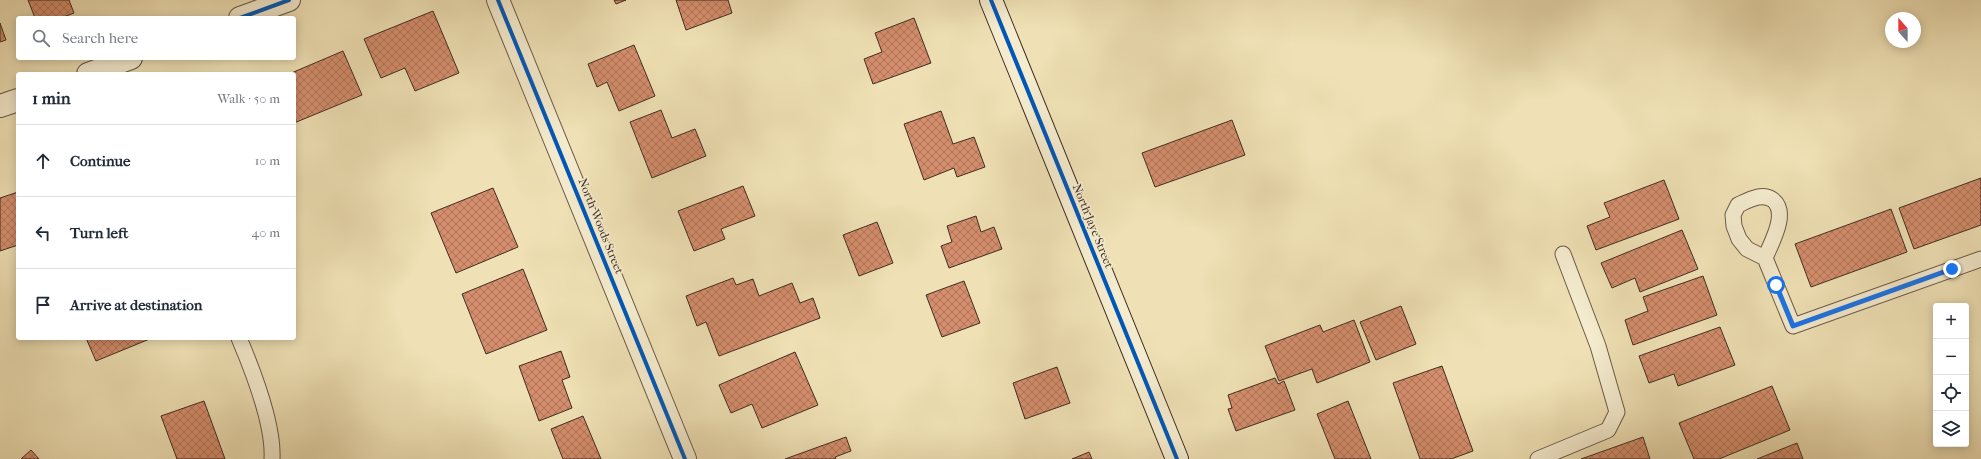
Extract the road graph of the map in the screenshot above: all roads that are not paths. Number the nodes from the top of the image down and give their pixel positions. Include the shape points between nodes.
1 (289, 0) edge
2 (498, 0) edge
3 (991, 0) edge
4 (245, 16) edge
5 (122, 65) edge
6 (96, 72) edge
7 (16, 101) edge
8 (0, 106) edge
9 (1563, 254) dead end
10 (1765, 258) dead end
11 (1981, 259) edge
12 (240, 340) edge
13 (272, 459) edge
14 (685, 459) edge
15 (1177, 459) edge
16 (1538, 459) edge

1 - 4 street
2 - 14 street, North Woods Street
3 - 15 street, North Jaye Street
5 - 6 street
7 - 8 street
9 - 16 lane via 1598,346 1616,412 1608,430
10 - 11 lane via 1793,326
12 - 13 lane via 265,412

